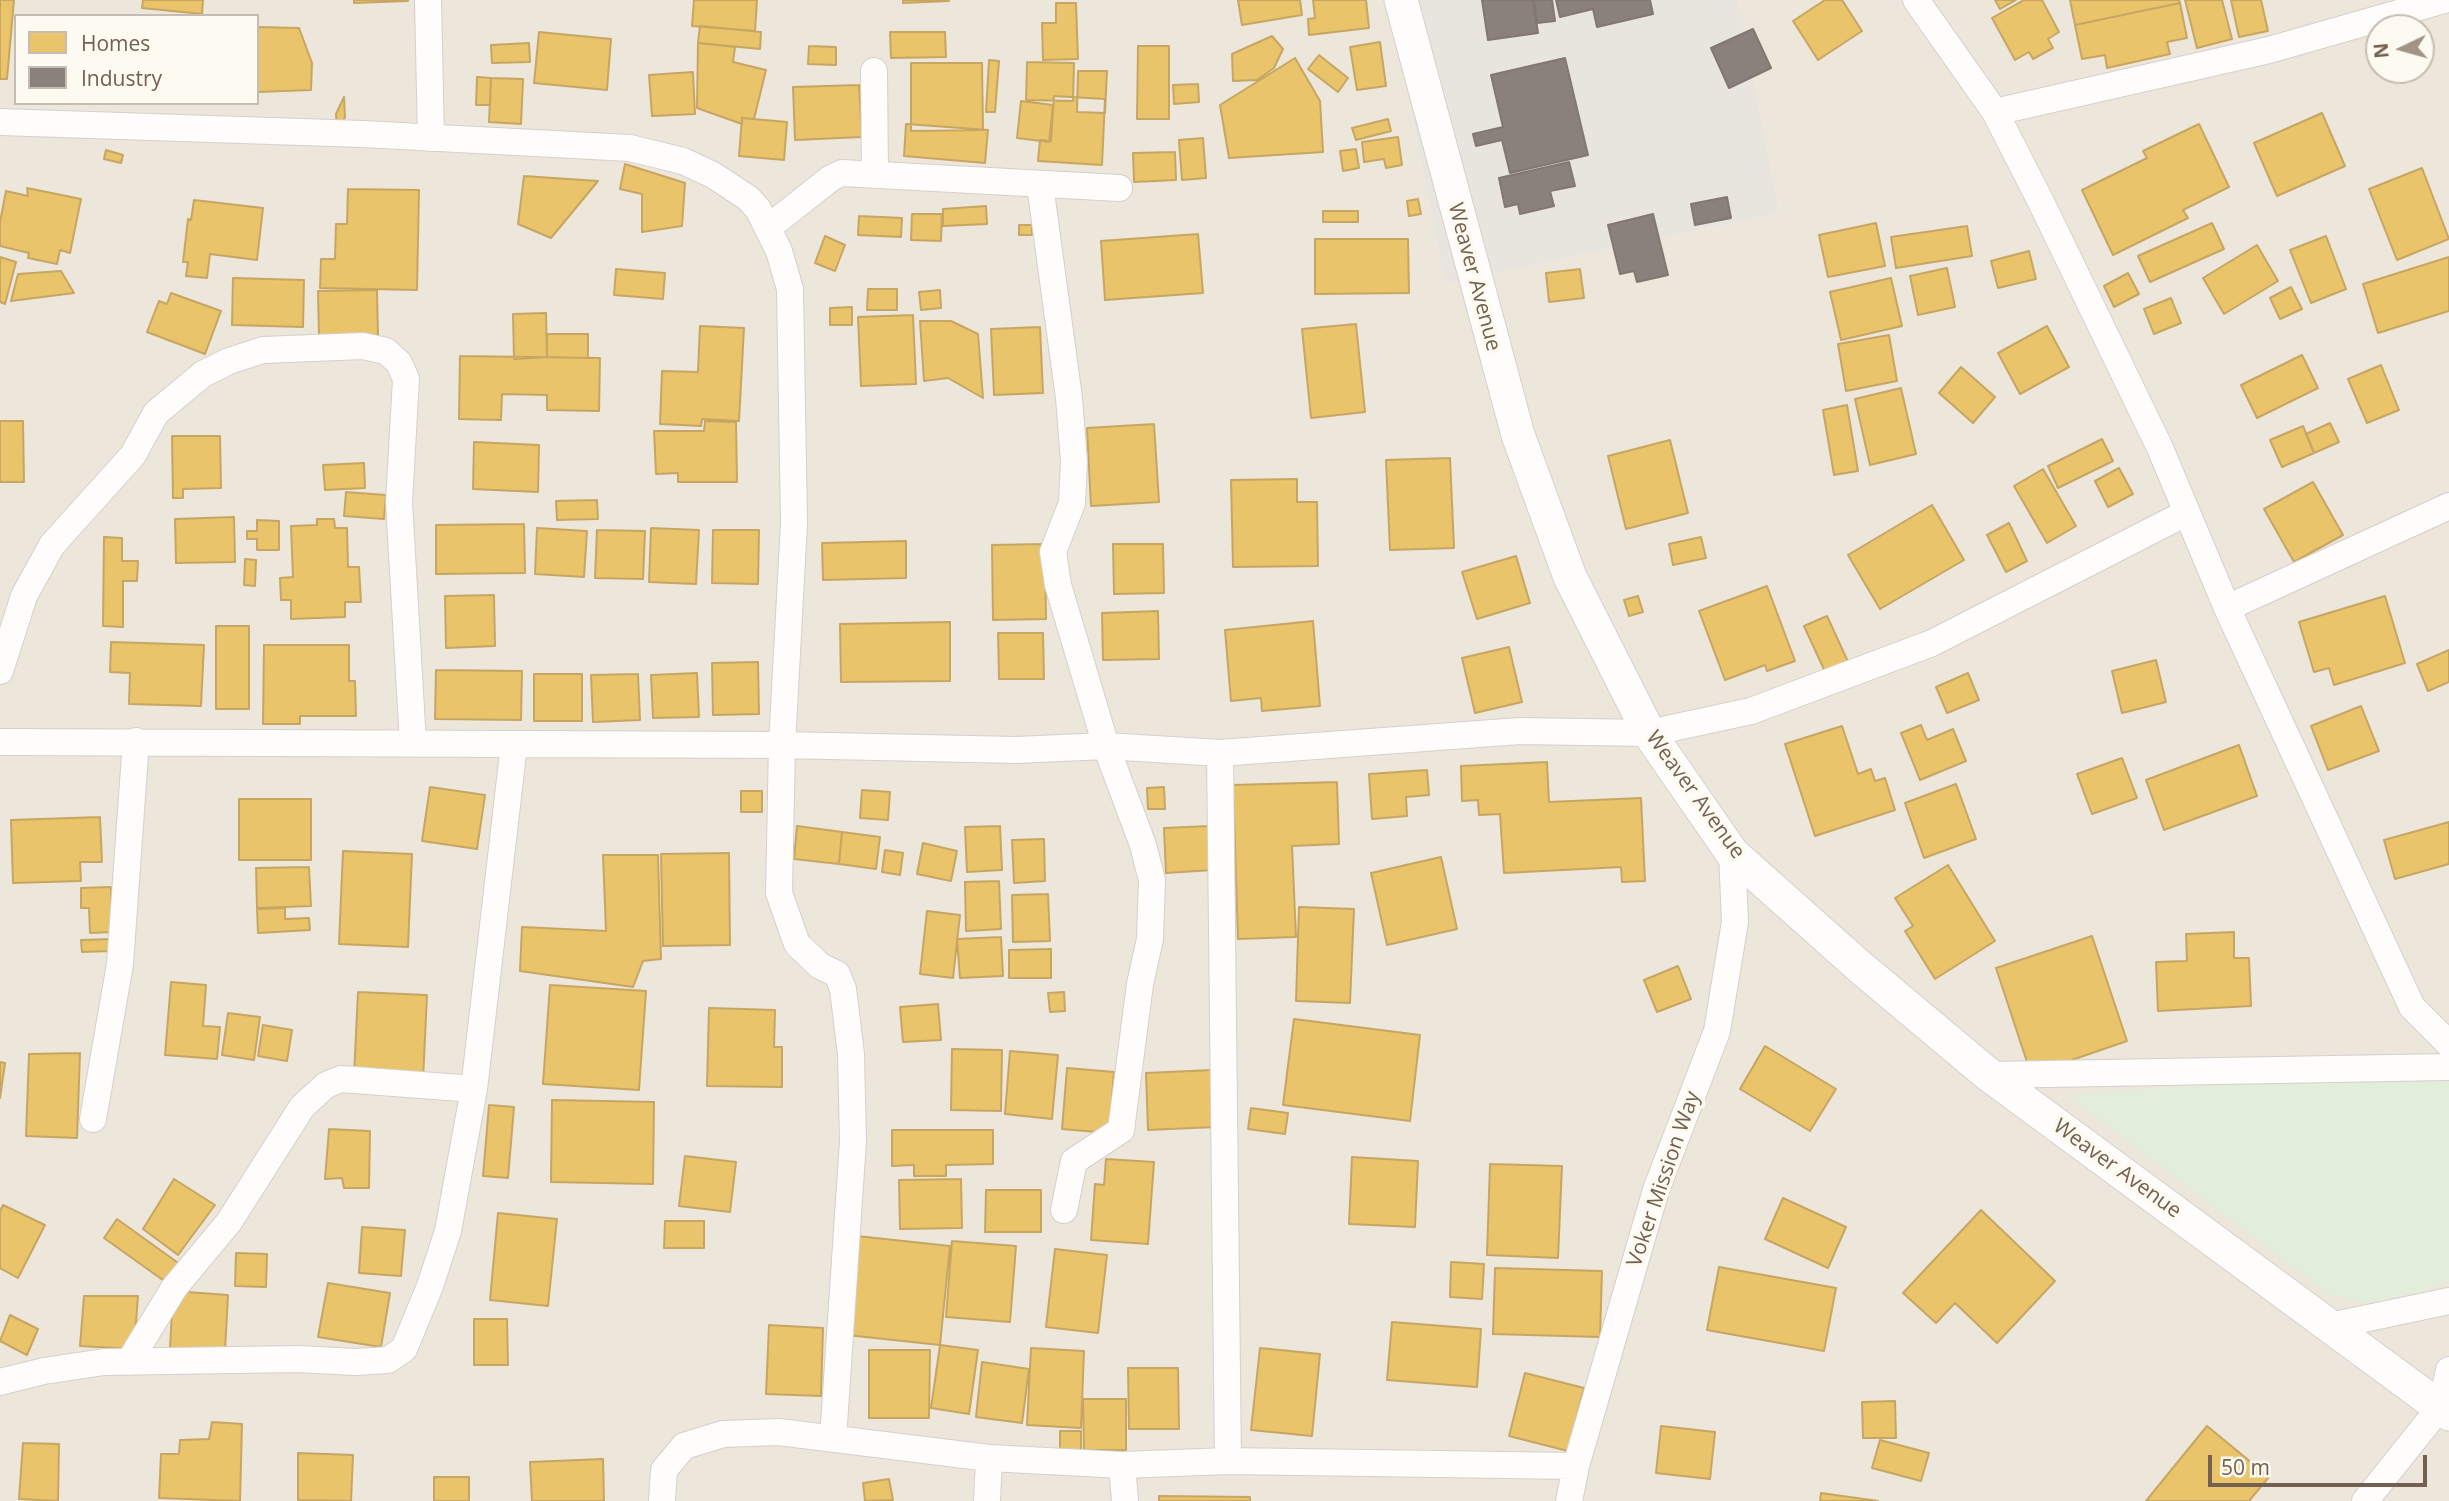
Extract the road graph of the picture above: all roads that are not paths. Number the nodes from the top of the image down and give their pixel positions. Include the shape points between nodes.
1 (428, 0) edge
2 (1401, 0) edge
3 (1916, 0) edge
4 (2444, 0) edge
5 (874, 71) dead end
6 (1995, 112) junction
7 (0, 122) edge
8 (431, 138) junction
9 (876, 173) junction
10 (1040, 185) junction
11 (1119, 188) dead end
12 (769, 227) junction
13 (2449, 506) edge
14 (2186, 513) junction
15 (2227, 608) junction
16 (0, 671) edge
17 (1649, 733) junction
18 (136, 741) junction
19 (0, 742) edge
20 (413, 743) junction
21 (514, 745) junction
22 (782, 745) junction
23 (1106, 746) junction
24 (1220, 753) junction
25 (1732, 853) junction
26 (2449, 1044) edge
27 (2449, 1067) edge
28 (1989, 1075) junction
29 (474, 1089) junction
30 (93, 1119) dead end
31 (1064, 1210) dead end
32 (2449, 1301) edge
33 (2330, 1326) junction
34 (129, 1362) junction
35 (2449, 1370) edge
36 (0, 1382) edge
37 (2445, 1410) edge
38 (833, 1439) junction
39 (989, 1458) junction
40 (1228, 1461) junction
41 (1122, 1465) junction
42 (1576, 1466) junction
43 (664, 1470) junction
44 (643, 1501) edge
45 (662, 1501) edge
46 (986, 1501) edge
47 (1125, 1501) edge
48 (1569, 1501) edge
49 (2365, 1501) edge

1 - 8 street
2 - 17 street, Weaver Avenue via 1518,435 1570,577
3 - 6 street
4 - 6 street via 2269,50
5 - 9 street
6 - 14 street via 2160,449
7 - 8 street
8 - 12 street via 630,148 683,160 748,198
9 - 10 street
9 - 12 street via 842,173 831,178
10 - 11 street
10 - 23 street via 1074,462 1072,503 1053,552 1067,622
12 - 22 street via 790,289 794,523
13 - 15 street
14 - 15 street
14 - 17 street via 1932,643 1751,711
15 - 26 street via 2412,1007
16 - 20 street via 24,596 52,545 133,455 156,413 203,374 240,357 263,350 363,346 386,351 399,363 406,379 399,502
17 - 24 street via 1520,731
17 - 25 street, Weaver Avenue
18 - 19 street
18 - 20 street
18 - 30 street via 120,964
20 - 21 street
21 - 22 street
21 - 29 street
22 - 23 street via 1016,750
22 - 38 street via 779,893 797,944 836,974 843,989 851,1054 853,1141
23 - 24 street
23 - 31 street via 1152,880 1150,939 1121,1130 1074,1161
24 - 40 street
25 - 28 street, Weaver Avenue
25 - 42 street, Voker Mission Way via 1735,922 1717,1031 1656,1190
27 - 28 street
28 - 33 street, Weaver Avenue
29 - 34 street via 341,1079 326,1085 302,1107 229,1223 174,1288
29 - 34 street via 447,1231 404,1349 388,1360 355,1362
32 - 33 street
33 - 37 street, Weaver Avenue
34 - 36 street via 44,1371
35 - 37 street
37 - 49 street
38 - 39 street
38 - 43 street via 779,1432 723,1434 684,1446
39 - 41 street
39 - 46 street
40 - 41 street
40 - 42 street
41 - 47 street
42 - 48 street, Voker Mission Way
43 - 44 street
43 - 45 street

